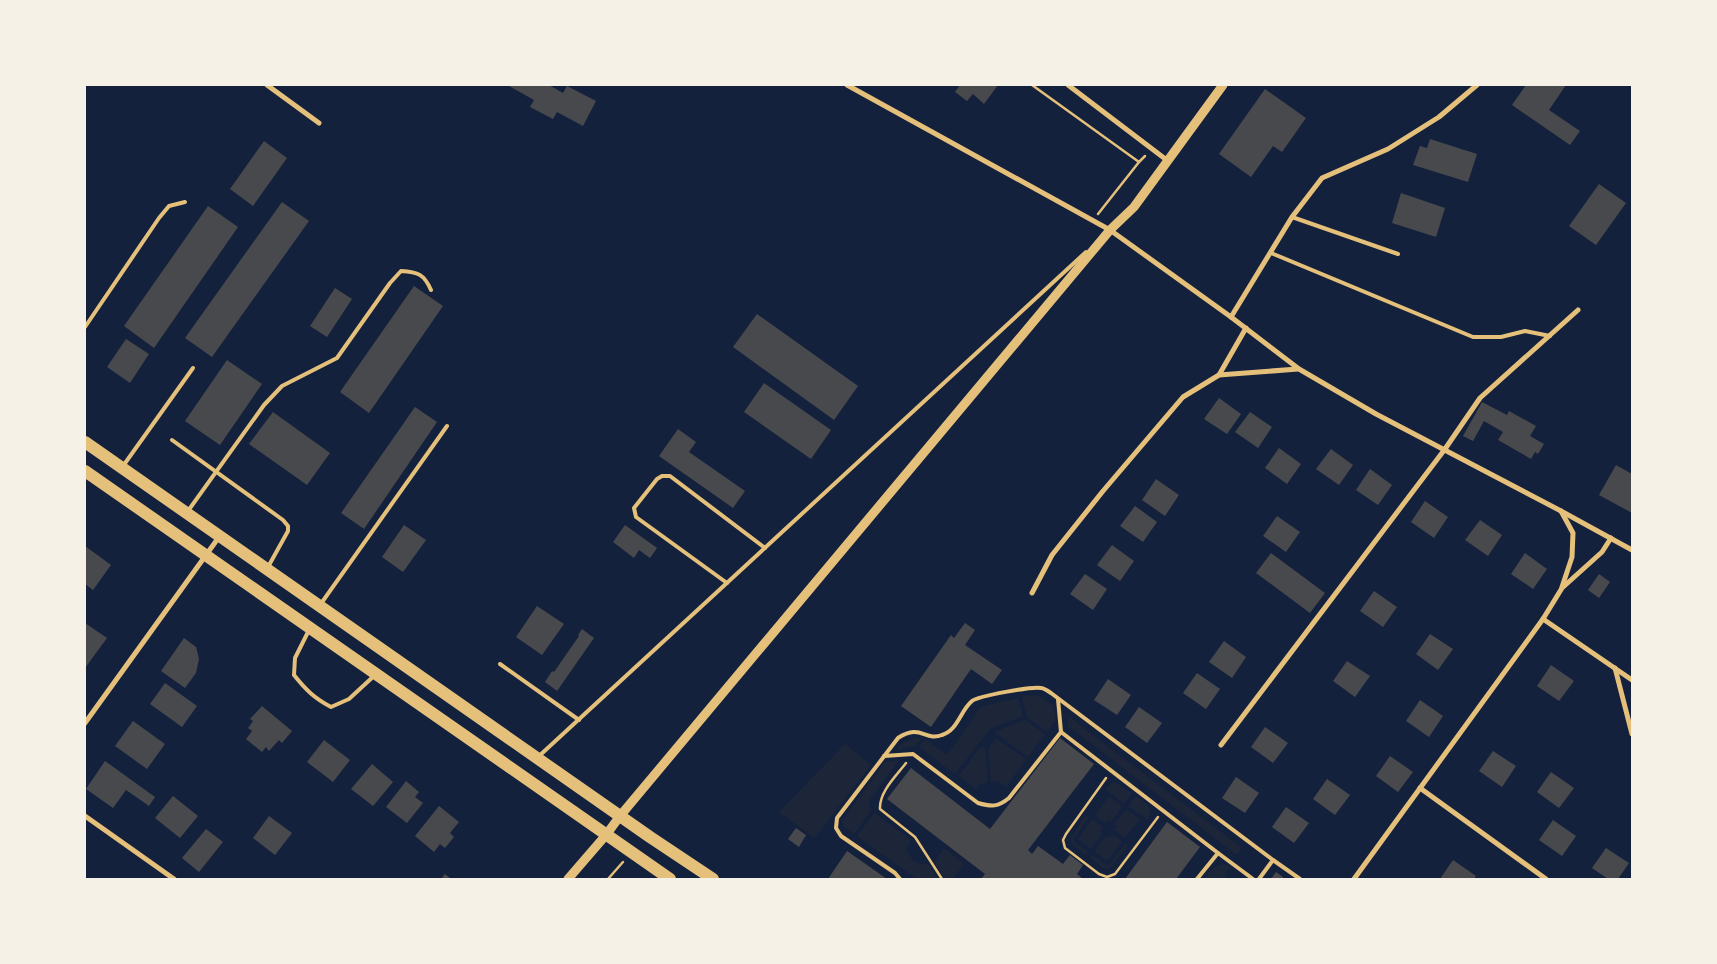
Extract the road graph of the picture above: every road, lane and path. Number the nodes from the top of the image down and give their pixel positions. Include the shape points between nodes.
1 (267, 85) edge
2 (847, 85) edge
3 (1032, 85) edge
4 (1068, 85) edge
5 (1223, 85) edge
6 (1477, 85) edge
7 (319, 123) dead end
8 (1151, 148) junction
9 (1168, 161) junction
10 (1139, 162) junction
11 (185, 202) dead end
12 (1292, 217) junction
13 (1093, 221) junction
14 (1110, 230) junction
15 (1272, 253) junction
16 (1398, 254) dead end
17 (432, 290) dead end
18 (1578, 310) dead end
19 (1231, 317) junction
20 (85, 326) edge
21 (1246, 328) junction
22 (1550, 336) junction
23 (193, 368) dead end
24 (1299, 369) junction
25 (1219, 375) junction
26 (447, 426) dead end
27 (172, 440) dead end
28 (85, 442) edge
29 (1445, 449) junction
30 (122, 468) junction
31 (85, 471) edge
32 (216, 472) junction
33 (1561, 510) junction
34 (187, 513) junction
35 (219, 536) junction
36 (1611, 538) junction
37 (766, 548) junction
38 (1632, 550) edge
39 (206, 555) junction
40 (266, 569) junction
41 (727, 583) junction
42 (1562, 588) junction
43 (1032, 592) dead end
44 (319, 606) junction
45 (1543, 618) junction
46 (310, 628) junction
47 (398, 661) junction
48 (500, 664) dead end
49 (1615, 668) junction
50 (381, 677) junction
51 (1632, 680) edge
52 (1058, 698) junction
53 (579, 720) junction
54 (85, 723) edge
55 (1061, 732) junction
56 (1632, 734) edge
57 (1221, 745) dead end
58 (913, 754) junction
59 (884, 756) junction
60 (538, 758) junction
61 (1112, 771) junction
62 (1420, 788) junction
63 (1163, 811) junction
64 (85, 816) edge
65 (620, 816) junction
66 (606, 835) junction
67 (631, 853) junction
68 (1218, 853) junction
69 (1273, 860) junction
70 (174, 879) edge
71 (568, 879) edge
72 (608, 879) edge
73 (670, 879) edge
74 (713, 879) edge
75 (900, 879) edge
76 (942, 879) edge
77 (1197, 879) edge
78 (1253, 879) edge
79 (1259, 879) edge
80 (1300, 879) edge
81 (1354, 879) edge
82 (1546, 879) edge

1 - 7 street
2 - 13 street
3 - 10 path
4 - 8 street
5 - 9 street
6 - 12 street via 1439,116 1388,149 1322,178
8 - 9 street
8 - 10 path
9 - 14 street via 1134,207
10 - 13 path
11 - 20 lane via 169,206 159,218
12 - 15 street
12 - 16 lane
13 - 14 street
14 - 19 street
14 - 37 lane
14 - 65 street
15 - 19 street
15 - 22 lane via 1473,337 1501,337 1525,331
17 - 32 lane via 426,279 414,272 400,271 337,358 282,386 264,405
18 - 22 street
19 - 21 street
21 - 24 street
21 - 25 street
22 - 29 street via 1480,398
23 - 30 lane
24 - 25 street
24 - 29 street
25 - 43 street via 1183,397 1052,555
26 - 44 lane
27 - 32 lane
28 - 30 main road
29 - 33 street
29 - 57 street
30 - 34 main road
31 - 39 main road
32 - 34 lane
32 - 40 lane via 288,526
33 - 36 street
33 - 42 street via 1573,533 1572,557
34 - 35 main road
35 - 39 street
35 - 40 main road
36 - 38 street
36 - 42 street via 1602,552
37 - 41 lane
37 - 41 lane via 670,476 657,479 634,508 636,517
39 - 46 main road
39 - 54 street
40 - 44 main road
41 - 53 lane
42 - 45 street
44 - 47 main road
45 - 49 street
45 - 62 street
46 - 50 main road
46 - 50 lane via 295,658 294,675 307,692 331,706 349,699
47 - 50 main road
47 - 60 main road
48 - 53 lane
49 - 51 street
49 - 56 street
50 - 66 main road
52 - 55 lane
52 - 59 lane via 1041,688 982,696 972,700 950,732 930,736 908,732 898,738
52 - 69 lane
53 - 60 lane
55 - 58 lane via 1009,798 1001,805 991,807 978,803
55 - 61 lane
58 - 59 lane
58 - 76 path via 883,793 880,809 915,837
59 - 75 lane via 836,818 836,828 841,836
60 - 65 main road
61 - 63 lane
61 - 63 path via 1066,834 1063,840 1065,848 1100,874 1107,877 1115,874
62 - 81 street
62 - 82 street
63 - 68 lane
64 - 70 street
65 - 66 street
65 - 74 main road
66 - 67 main road
66 - 71 street
67 - 72 path
67 - 73 main road
68 - 77 lane
68 - 78 lane
69 - 79 lane
69 - 80 lane

